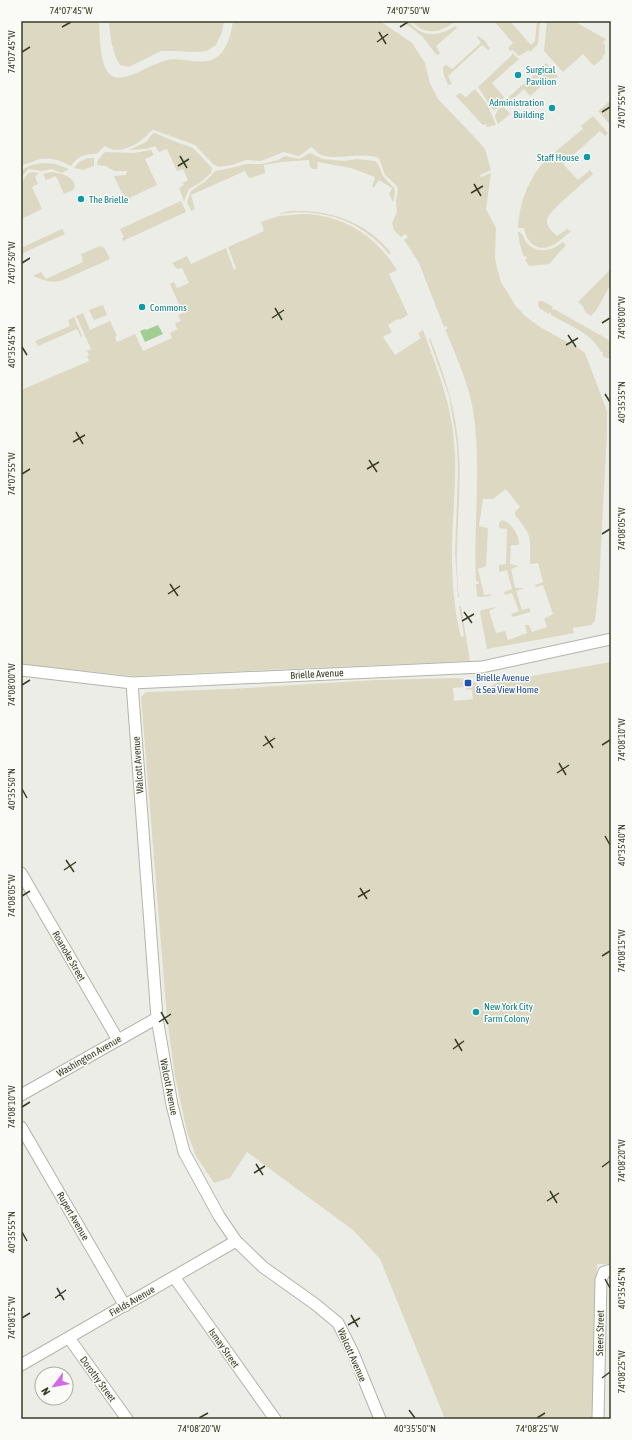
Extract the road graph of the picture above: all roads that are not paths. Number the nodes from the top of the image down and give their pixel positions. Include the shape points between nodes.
1 (611, 639) edge
2 (21, 670) edge
3 (132, 683) junction
4 (21, 873) edge
5 (157, 1018) junction
6 (118, 1040) junction
7 (21, 1095) edge
8 (21, 1127) edge
9 (236, 1241) junction
10 (608, 1271) edge
11 (174, 1277) junction
12 (125, 1306) junction
13 (69, 1338) junction
14 (23, 1359) edge
15 (127, 1419) edge
16 (275, 1419) edge
17 (380, 1419) edge
18 (598, 1419) edge

1 - 3 street, Brielle Avenue via 482,667
2 - 3 street, Brielle Avenue
3 - 5 street, Walcott Avenue
4 - 6 street, Roanoke Street
5 - 6 street, Washington Avenue
5 - 9 street, Walcott Avenue via 172,1105 184,1152
6 - 7 street, Washington Avenue
8 - 12 street, Rupert Avenue
9 - 11 street, Fields Avenue
9 - 17 street, Walcott Avenue via 263,1267 338,1323
10 - 18 street, Steers Street via 601,1280
11 - 12 street, Fields Avenue
11 - 16 street, Ismay Street
12 - 13 street, Fields Avenue
13 - 14 street, Fields Avenue
13 - 15 street, Dorothy Street

